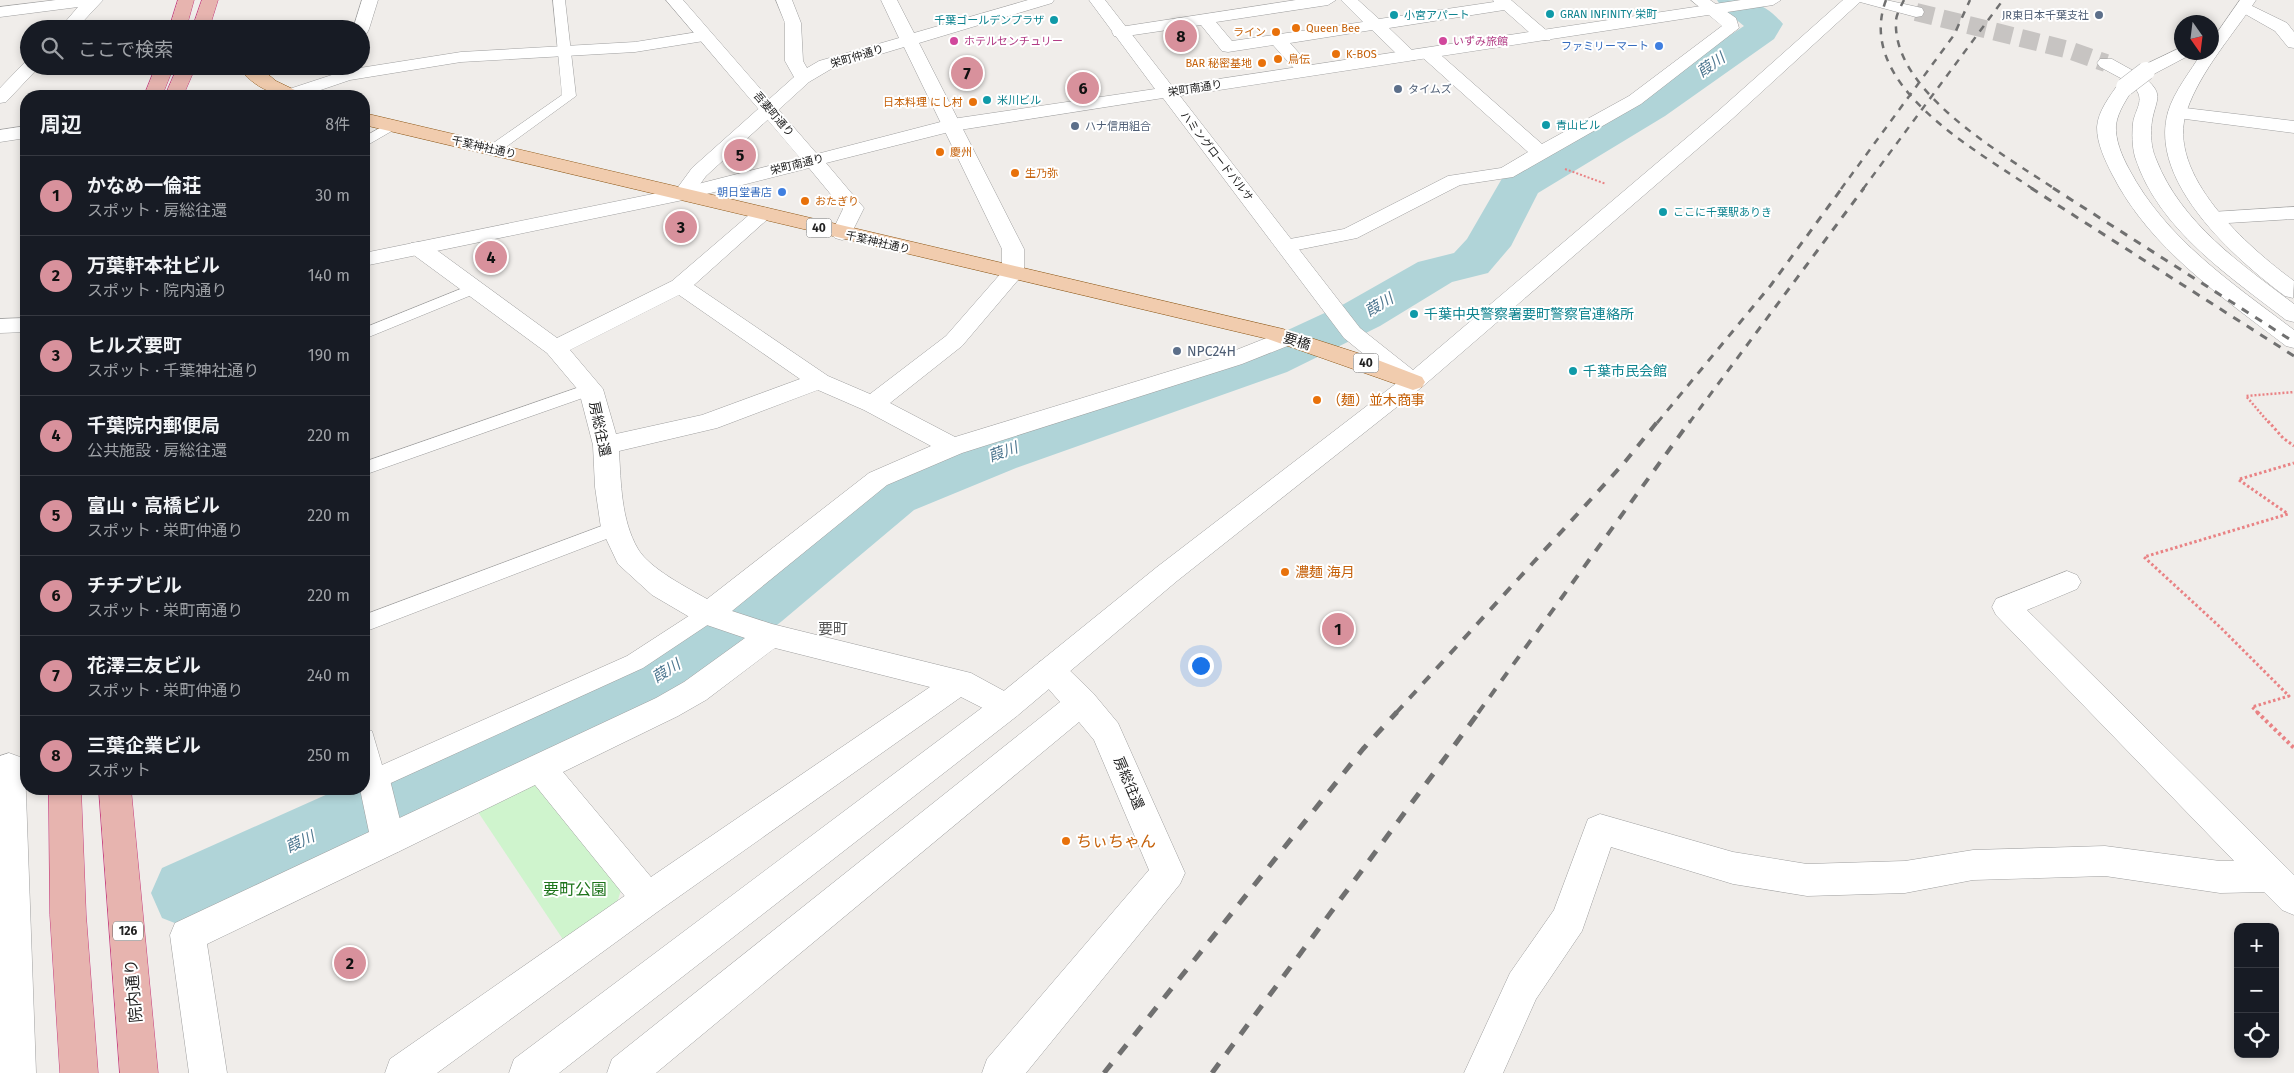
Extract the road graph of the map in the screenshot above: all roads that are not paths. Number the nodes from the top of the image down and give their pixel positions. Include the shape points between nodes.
1 (95, 0) edge
2 (186, 0) edge
3 (210, 0) edge
4 (559, 0) edge
5 (674, 0) edge
6 (784, 0) edge
7 (889, 0) edge
8 (1046, 0) edge
9 (1097, 0) edge
10 (1328, 0) edge
11 (1349, 0) edge
12 (1769, 0) edge
13 (1773, 0) edge
14 (1853, 0) edge
15 (1866, 0) edge
16 (374, 1) edge
17 (1302, 2) edge
18 (1504, 2) edge
19 (2246, 4) edge
20 (1713, 6) edge
21 (0, 12) edge
22 (1916, 12) tunnel mouth
23 (1204, 18) junction
24 (76, 20) edge
25 (180, 20) edge
26 (203, 20) edge
27 (365, 20) edge
28 (1373, 24) junction
29 (2226, 28) junction
30 (1120, 32) junction
31 (2219, 32) edge
32 (704, 36) junction
33 (1544, 36) junction
34 (1278, 39) junction
35 (2219, 39) edge
36 (910, 40) junction
37 (2294, 42) edge
38 (564, 52) junction
39 (1428, 53) junction
40 (1409, 56) junction
41 (2174, 56) edge
42 (2207, 60) edge
43 (2106, 63) tunnel mouth
44 (370, 68) edge
45 (1306, 71) junction
46 (22, 75) edge
47 (161, 75) edge
48 (183, 75) edge
49 (258, 75) edge
50 (338, 75) edge
51 (803, 78) junction
52 (155, 90) edge
53 (177, 90) edge
54 (280, 90) edge
55 (303, 90) edge
56 (1167, 92) junction
57 (0, 98) edge
58 (769, 108) junction
59 (2177, 113) junction
60 (370, 120) edge
61 (392, 125) junction
62 (952, 125) junction
63 (2294, 126) edge
64 (20, 133) edge
65 (0, 136) edge
66 (370, 139) edge
67 (494, 149) junction
68 (1542, 153) junction
69 (814, 160) junction
70 (683, 194) junction
71 (763, 213) junction
72 (2294, 213) edge
73 (2212, 218) junction
74 (842, 234) junction
75 (1287, 246) junction
76 (419, 248) junction
77 (370, 259) edge
78 (1013, 273) junction
79 (680, 286) junction
80 (473, 289) junction
81 (2294, 292) edge
82 (2294, 315) edge
83 (20, 325) edge
84 (0, 326) edge
85 (370, 332) edge
86 (1281, 336) junction
87 (2294, 341) edge
88 (555, 348) junction
89 (818, 380) junction
90 (1413, 382) junction
91 (591, 389) junction
92 (873, 404) junction
93 (606, 445) junction
94 (954, 447) junction
95 (370, 467) edge
96 (615, 528) junction
97 (2067, 582) dead end
98 (712, 615) junction
99 (370, 622) edge
100 (761, 632) junction
101 (1050, 670) junction
102 (960, 682) junction
103 (1082, 702) junction
104 (1006, 706) junction
105 (370, 763) edge
106 (12, 766) edge
107 (540, 768) junction
108 (374, 780) junction
109 (66, 795) edge
110 (115, 795) edge
111 (388, 840) junction
112 (2283, 887) edge
113 (648, 899) junction
114 (6, 937) edge
115 (7, 1017) edge
116 (17, 1073) edge
117 (79, 1073) edge
118 (140, 1073) edge
119 (208, 1073) edge
120 (404, 1073) edge
121 (528, 1073) edge
122 (626, 1073) edge
123 (1001, 1073) edge
124 (1482, 1073) edge

1 - 21 street
1 - 24 street
2 - 25 highway
3 - 26 highway
4 - 38 lane
5 - 32 street, 吾妻町通り
6 - 51 street via 793,23 794,61
7 - 36 street
8 - 36 street, 栄町仲通り
9 - 30 street, ハミングロードパルサ
10 - 17 street
11 - 28 street
12 - 13 street
12 - 20 street, 栄町南通り
14 - 90 street via 1724,116
15 - 22 street
16 - 27 street
17 - 23 street
18 - 28 street
18 - 33 street
19 - 29 street
19 - 37 street via 2281,27
20 - 33 street, 栄町南通り
20 - 68 street via 1730,22 1731,28 1635,100
23 - 30 street
23 - 34 street via 1228,47
28 - 34 street
28 - 40 street
29 - 31 street
29 - 35 street
30 - 56 street, ハミングロードパルサ
32 - 38 street via 635,47
32 - 58 street, 吾妻町通り
33 - 39 street, 栄町南通り
34 - 45 street
36 - 51 street, 栄町仲通り via 825,66
36 - 62 street
38 - 44 street via 461,57
38 - 67 lane via 569,96
39 - 40 street, 栄町南通り
39 - 68 street via 1527,144
40 - 45 street, 栄町南通り
41 - 87 street, bridge via 2125,87 2107,124 2109,145 2136,201 2171,241
42 - 59 street
43 - 82 street via 2131,77 2147,92 2149,101 2143,121 2145,156 2158,188 2187,225 2224,262
45 - 56 street, 栄町南通り
46 - 57 street
47 - 52 highway
48 - 53 highway
49 - 54 main road
50 - 55 street
51 - 58 street, 栄町仲通り
56 - 62 street, 栄町南通り
56 - 75 street, ハミングロードパルサ
58 - 69 street, 吾妻町通り
58 - 70 street, 栄町仲通り via 699,172
59 - 63 street
59 - 73 street via 2174,142 2186,179
60 - 61 main road, 千葉神社通り / 40
61 - 66 lane
61 - 67 main road, 千葉神社通り / 40
62 - 69 street, 栄町南通り
62 - 78 street via 1014,249
64 - 65 street
67 - 70 main road, 千葉神社通り / 40
68 - 75 street via 1506,173 1455,180 1350,234
69 - 70 street, 栄町南通り
69 - 74 street, 吾妻町通り via 854,208
70 - 71 main road, 千葉神社通り / 40
70 - 76 street, 栄町南通り
71 - 74 main road, 千葉神社通り / 40
71 - 79 street
72 - 73 street
73 - 81 street via 2240,247
74 - 78 main road, 千葉神社通り / 40
75 - 90 street, ハミングロードパルサ via 1352,334
76 - 77 street
76 - 80 street, 房総往還
78 - 86 main road, 千葉神社通り / 40
78 - 92 street via 954,341
79 - 88 street
79 - 89 street
80 - 85 lane
80 - 88 street, 房総往還
83 - 84 street
86 - 90 main road, 要橋 / 40
86 - 94 street via 1250,353
88 - 91 street, 房総往還
89 - 92 street
89 - 93 street via 708,422
90 - 101 street
91 - 93 street, 房総往還
91 - 95 lane
92 - 94 street
93 - 96 street, 房総往還 via 608,487
94 - 98 street via 878,479
96 - 98 street, 房総往還 via 628,556 662,587
96 - 99 lane
97 - 112 street via 2006,607
98 - 100 street, 房総往還
98 - 108 lane via 635,662
100 - 102 street
100 - 107 street via 695,691
101 - 103 street, 房総往還
101 - 104 street
102 - 104 street
102 - 113 street
103 - 122 street
103 - 123 street, 房総往還 via 1108,732 1168,872
104 - 121 street
105 - 108 lane
106 - 114 street
107 - 111 street
107 - 113 street
108 - 111 street
109 - 117 highway via 68,915
110 - 118 highway, 院内通り / 126
111 - 119 street via 188,934
112 - 124 street via 2105,861 1973,864 1905,877 1807,880 1733,868 1600,829 1569,919 1523,986
113 - 120 street
114 - 115 street
115 - 116 street

